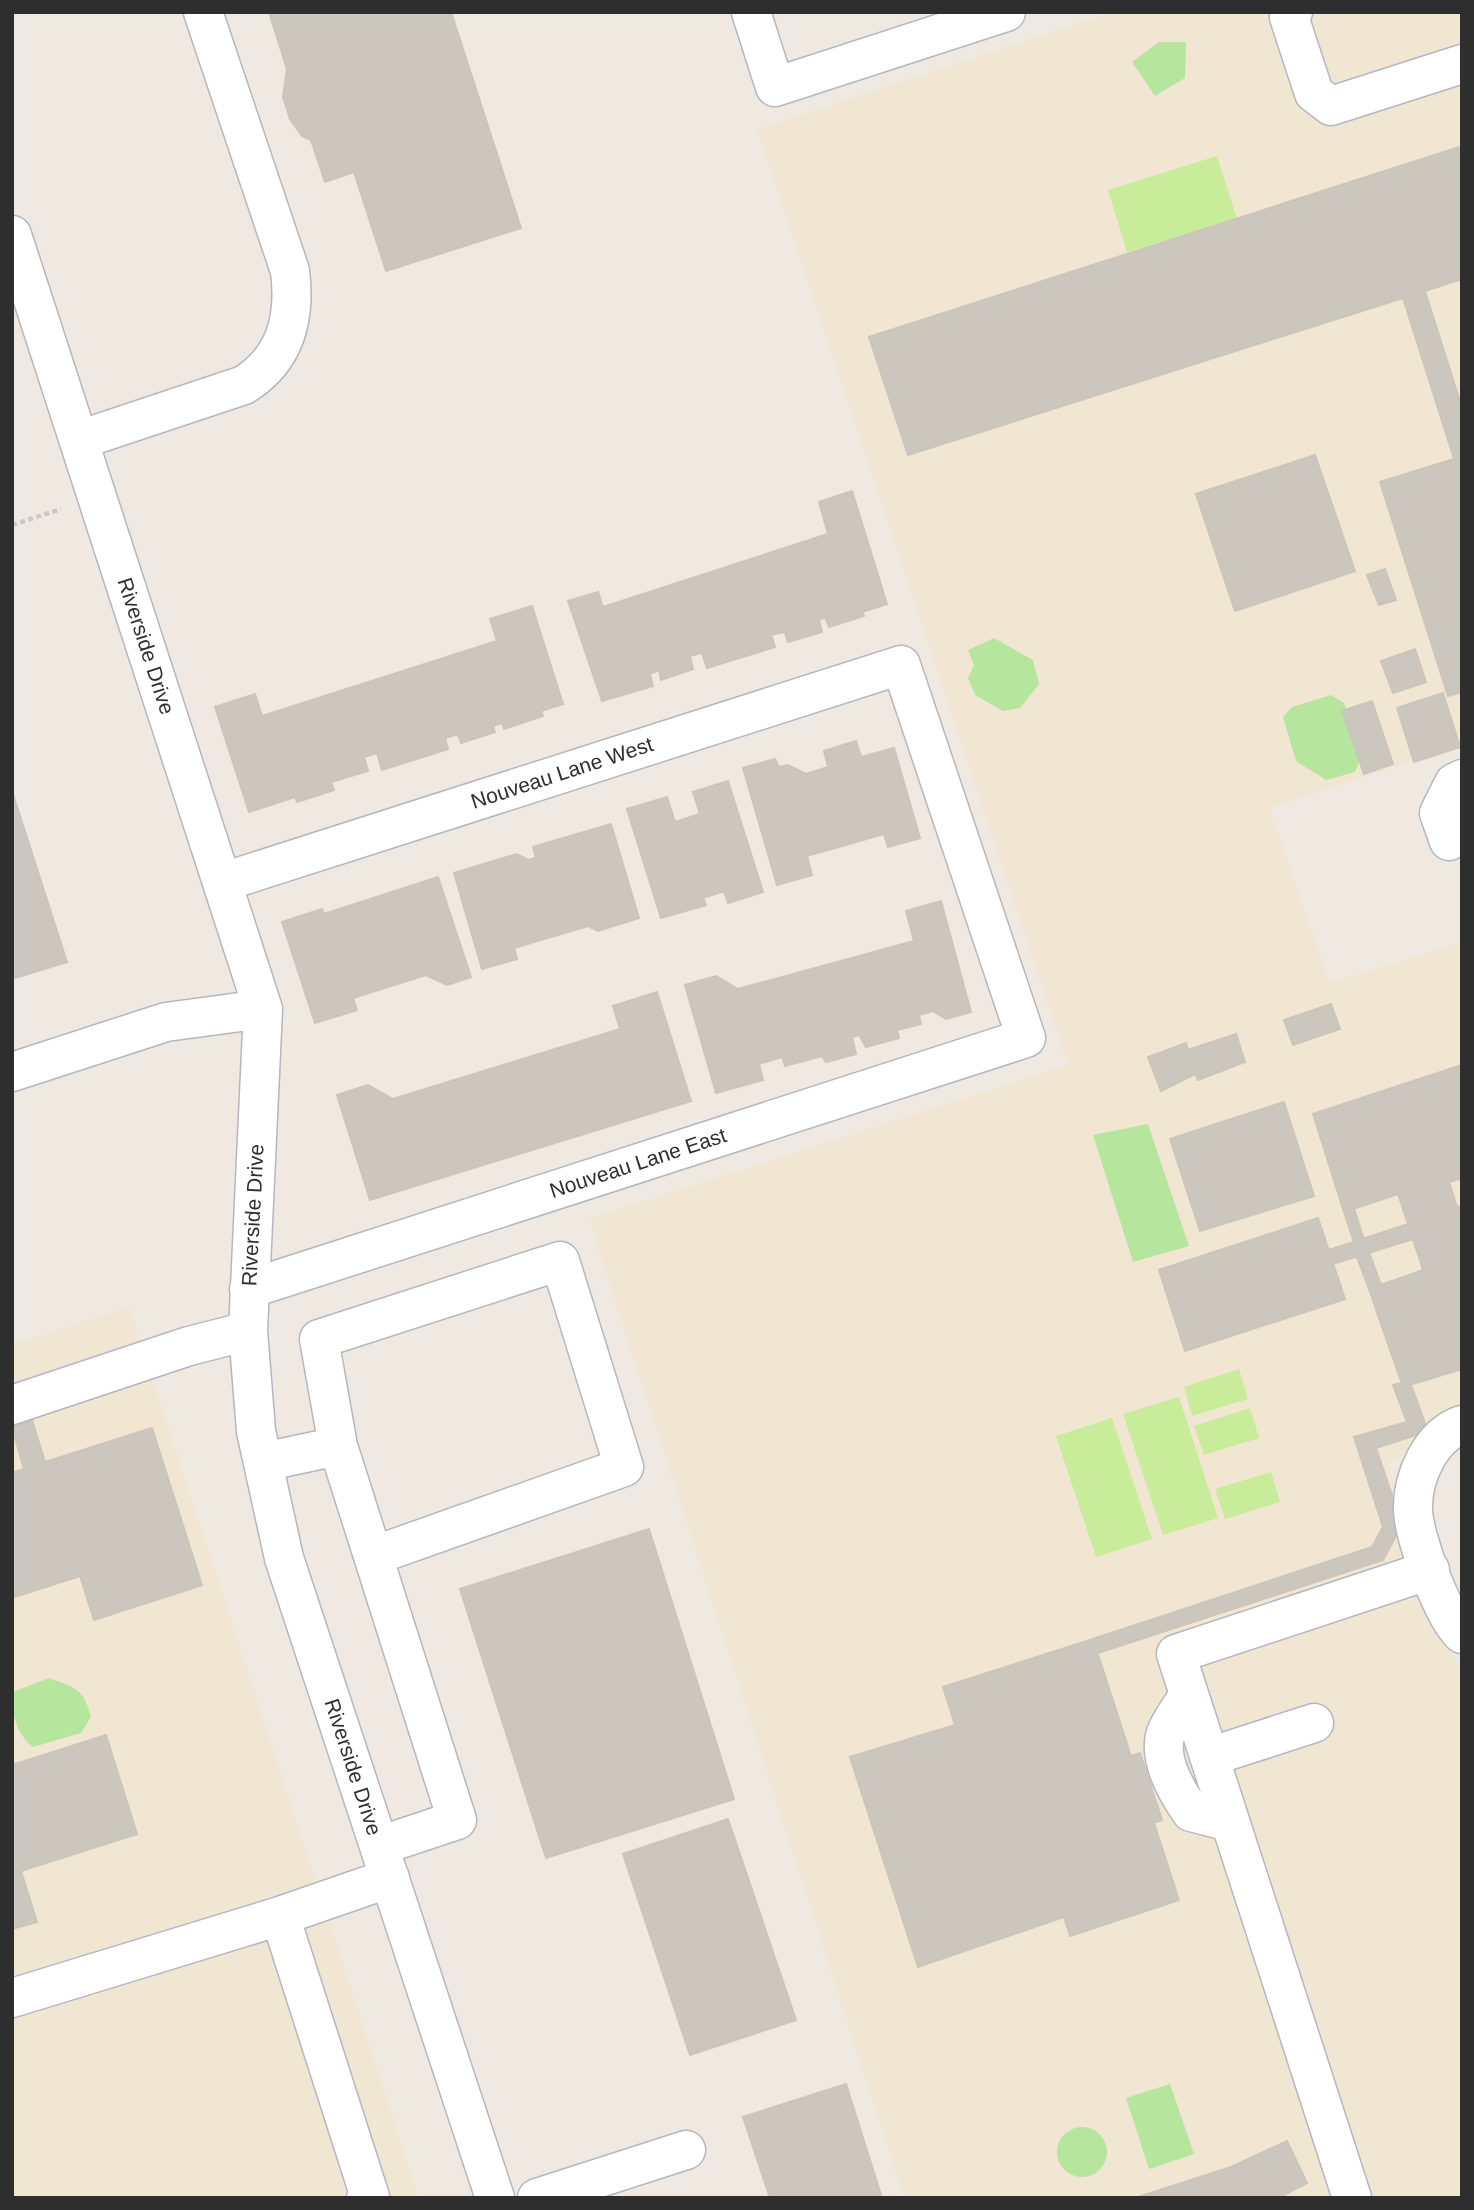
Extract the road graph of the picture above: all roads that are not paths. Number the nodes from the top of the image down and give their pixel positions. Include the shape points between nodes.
1 (203, 12) edge
2 (751, 12) edge
3 (1006, 12) edge
4 (1293, 12) edge
5 (1462, 64) edge
6 (12, 235) edge
7 (79, 440) junction
8 (1462, 779) edge
9 (1449, 841) dead end
10 (223, 882) junction
11 (263, 1009) junction
12 (1026, 1038) joint
13 (12, 1072) edge
14 (249, 1289) junction
15 (248, 1331) junction
16 (12, 1405) edge
17 (1462, 1425) edge
18 (338, 1446) junction
19 (263, 1462) junction
20 (373, 1556) junction
21 (1430, 1570) junction
22 (1462, 1634) edge
23 (1189, 1694) junction
24 (1314, 1723) dead end
25 (1209, 1756) junction
26 (1230, 1822) junction
27 (385, 1862) junction
28 (280, 1916) junction
29 (12, 1998) edge
30 (685, 2150) dead end
31 (366, 2198) edge
32 (495, 2198) edge
33 (537, 2198) edge
34 (1352, 2198) edge

1 - 7 street via 290,271 293,294 286,330 279,352 263,373 244,386
2 - 3 street via 775,87
4 - 5 street via 1289,17 1314,93 1331,106
6 - 7 street, Riverside Drive
7 - 10 street, Riverside Drive
8 - 9 street via 1454,783 1439,813
10 - 11 street, Riverside Drive
10 - 12 street, Nouveau Lane West via 901,665
11 - 13 street via 166,1022
11 - 14 street, Riverside Drive
12 - 14 street, Nouveau Lane East
14 - 15 street, Riverside Drive
15 - 16 street
15 - 19 street, Riverside Drive
17 - 21 street via 1434,1446 1414,1493 1413,1511
18 - 19 street
18 - 20 street
18 - 20 street via 319,1339 561,1261 624,1467
19 - 27 street, Riverside Drive via 284,1558
20 - 27 street via 457,1820
21 - 22 street via 1444,1612
21 - 23 street via 1176,1654
23 - 25 street
23 - 26 street via 1166,1734 1164,1749 1174,1787 1191,1812
24 - 25 street
25 - 26 street
26 - 34 street
27 - 28 street
27 - 32 street, Riverside Drive
28 - 29 street
28 - 31 street via 370,2197
30 - 33 street

